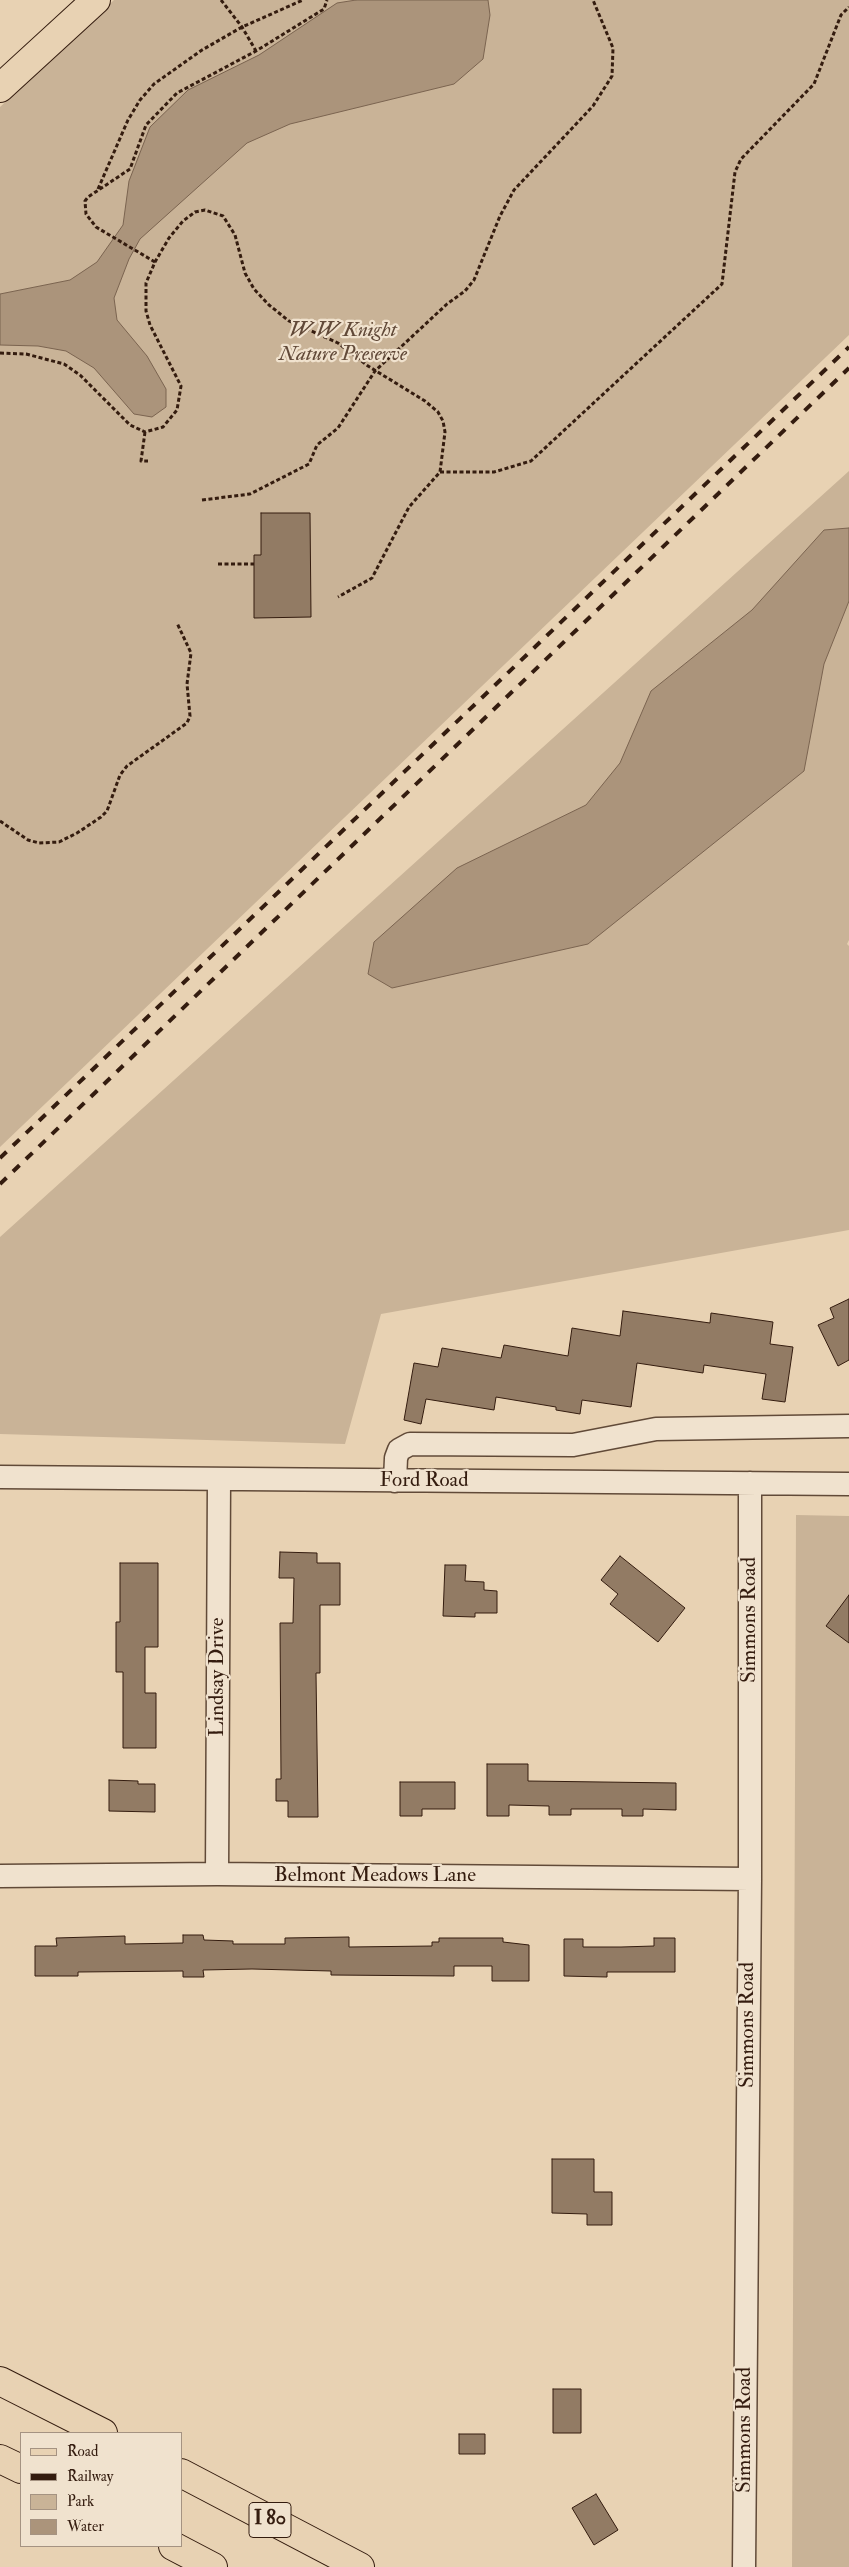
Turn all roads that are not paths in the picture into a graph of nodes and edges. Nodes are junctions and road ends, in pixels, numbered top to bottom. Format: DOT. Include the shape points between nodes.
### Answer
graph roads {
  1 [pos="96,0"];
  2 [pos="0,88"];
  3 [pos="849,1408"];
  4 [pos="814,1426"];
  5 [pos="849,1426"];
  6 [pos="0,1477"];
  7 [pos="219,1480"];
  8 [pos="396,1481"];
  9 [pos="750,1483"];
  10 [pos="849,1484"];
  11 [pos="217,1874"];
  12 [pos="0,1876"];
  13 [pos="750,1879"];
  14 [pos="0,2381"];
  15 [pos="101,2432"];
  16 [pos="0,2459"];
  17 [pos="20,2469"];
  18 [pos="182,2474"];
  19 [pos="175,2547"];
  20 [pos="213,2567"];
  21 [pos="360,2567"];
  22 [pos="744,2567"];
  1 -- 2 [label="main road"];
  3 -- 4 [label="street"];
  4 -- 5 [label="street"];
  4 -- 8 [label="street" via="656,1429 573,1445 410,1444 399,1450"];
  6 -- 7 [label="street, Ford Road"];
  7 -- 8 [label="street, Ford Road"];
  7 -- 11 [label="street, Lindsay Drive"];
  8 -- 9 [label="street, Ford Road"];
  9 -- 10 [label="street, Ford Road"];
  9 -- 13 [label="street, Simmons Road"];
  11 -- 12 [label="street, Belmont Meadows Lane"];
  11 -- 13 [label="street, Belmont Meadows Lane"];
  13 -- 22 [label="street, Simmons Road"];
  14 -- 15 [label="main road"];
  16 -- 17 [label="main road"];
  18 -- 21 [label="main road, I 80"];
  19 -- 20 [label="main road"];
}
